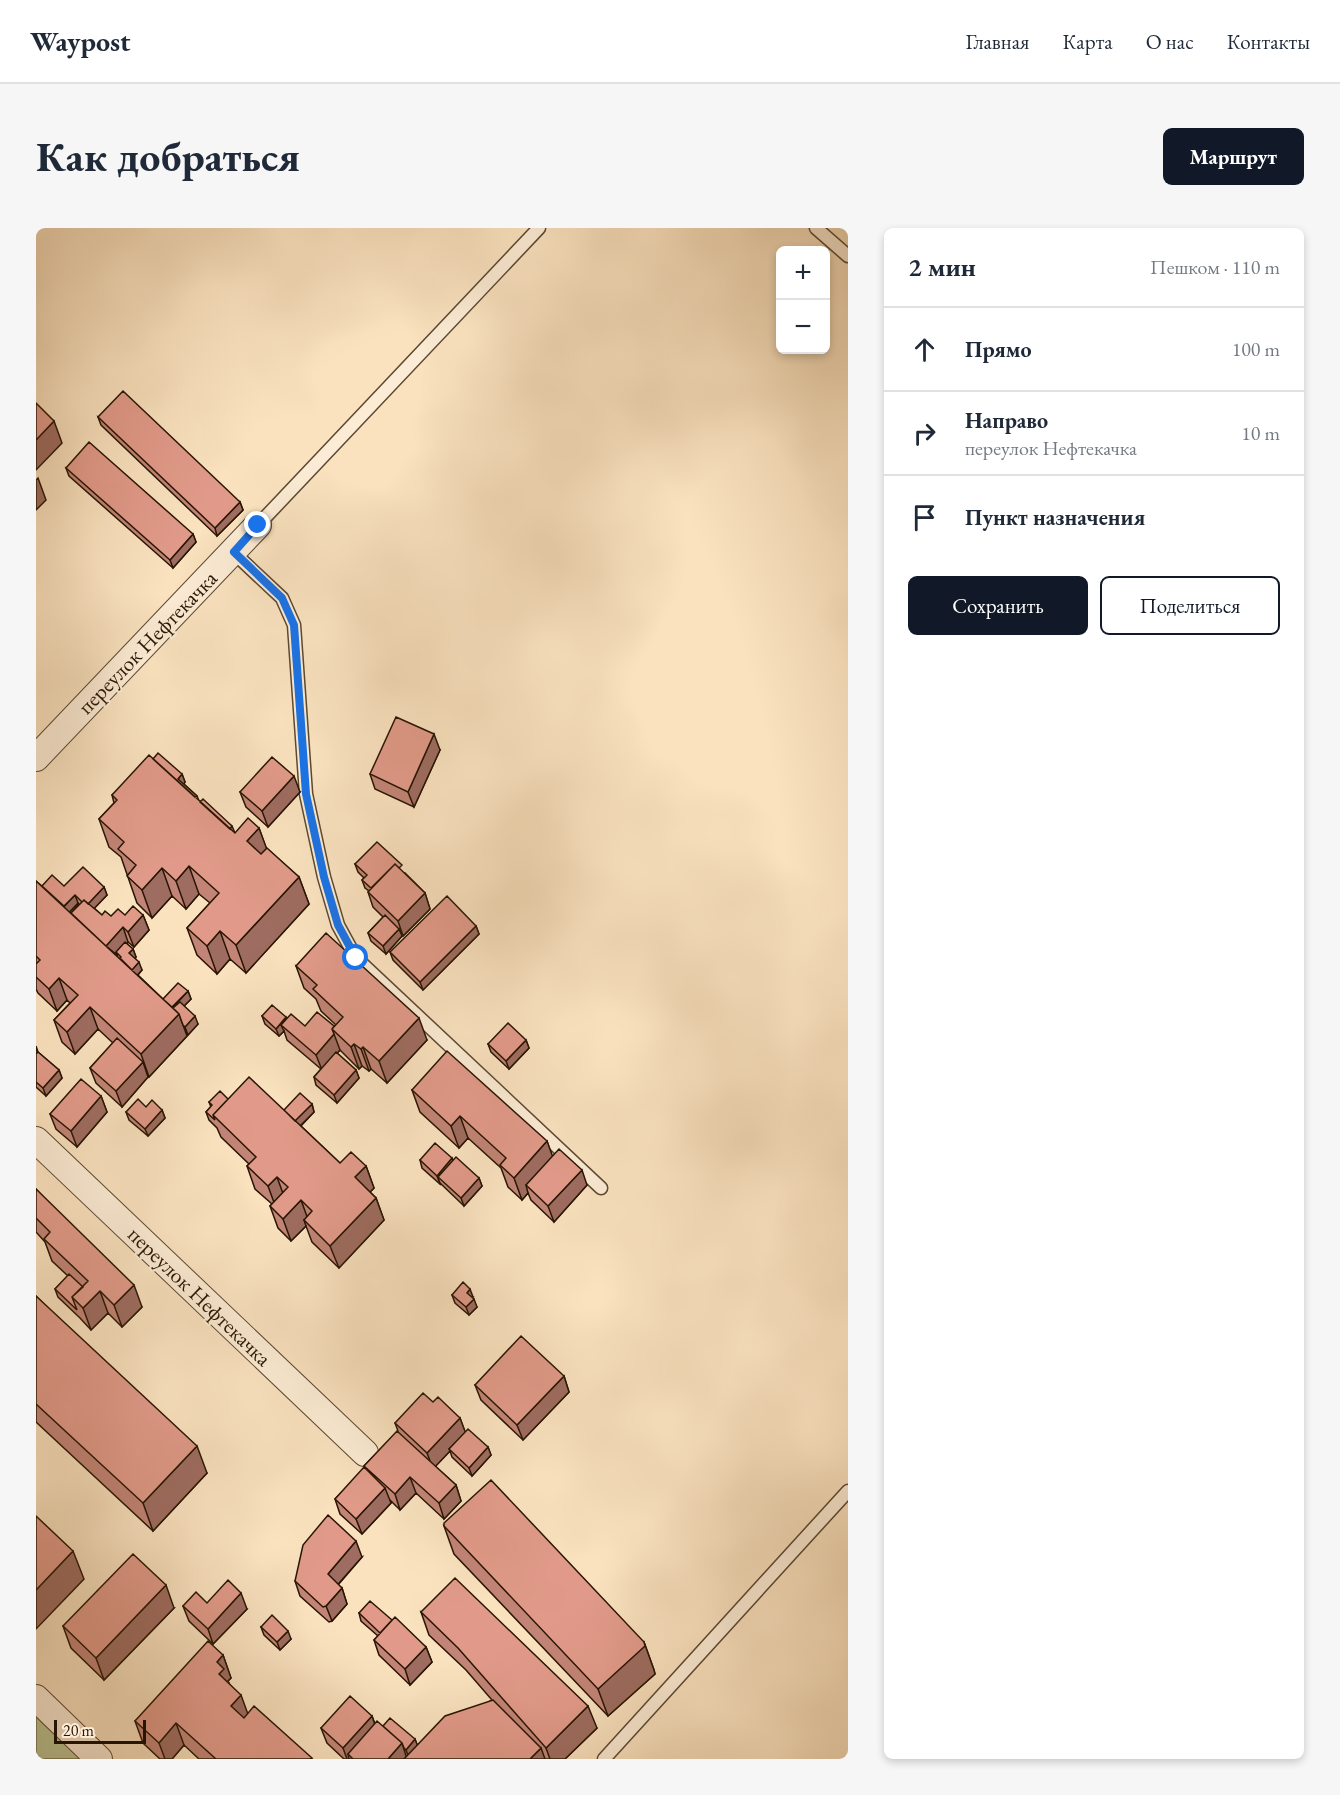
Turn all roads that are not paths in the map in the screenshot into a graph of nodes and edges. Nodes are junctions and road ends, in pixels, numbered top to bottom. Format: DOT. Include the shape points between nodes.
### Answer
graph roads {
  1 [pos="539,228"];
  2 [pos="816,228"];
  3 [pos="848,256"];
  4 [pos="258,525"];
  5 [pos="234,552"];
  6 [pos="36,758"];
  7 [pos="36,1140"];
  8 [pos="602,1188"];
  9 [pos="365,1453"];
  10 [pos="848,1491"];
  11 [pos="36,1698"];
  12 [pos="99,1759"];
  13 [pos="604,1759"];
  1 -- 4 [label="lane"];
  2 -- 3 [label="lane"];
  4 -- 5 [label="street, переулок Нефтекачка"];
  5 -- 6 [label="street, переулок Нефтекачка"];
  5 -- 8 [label="lane" via="282,598 294,625 306,794 338,925 356,958"];
  7 -- 9 [label="street, переулок Нефтекачка"];
  10 -- 13 [label="lane"];
  11 -- 12 [label="street"];
}
